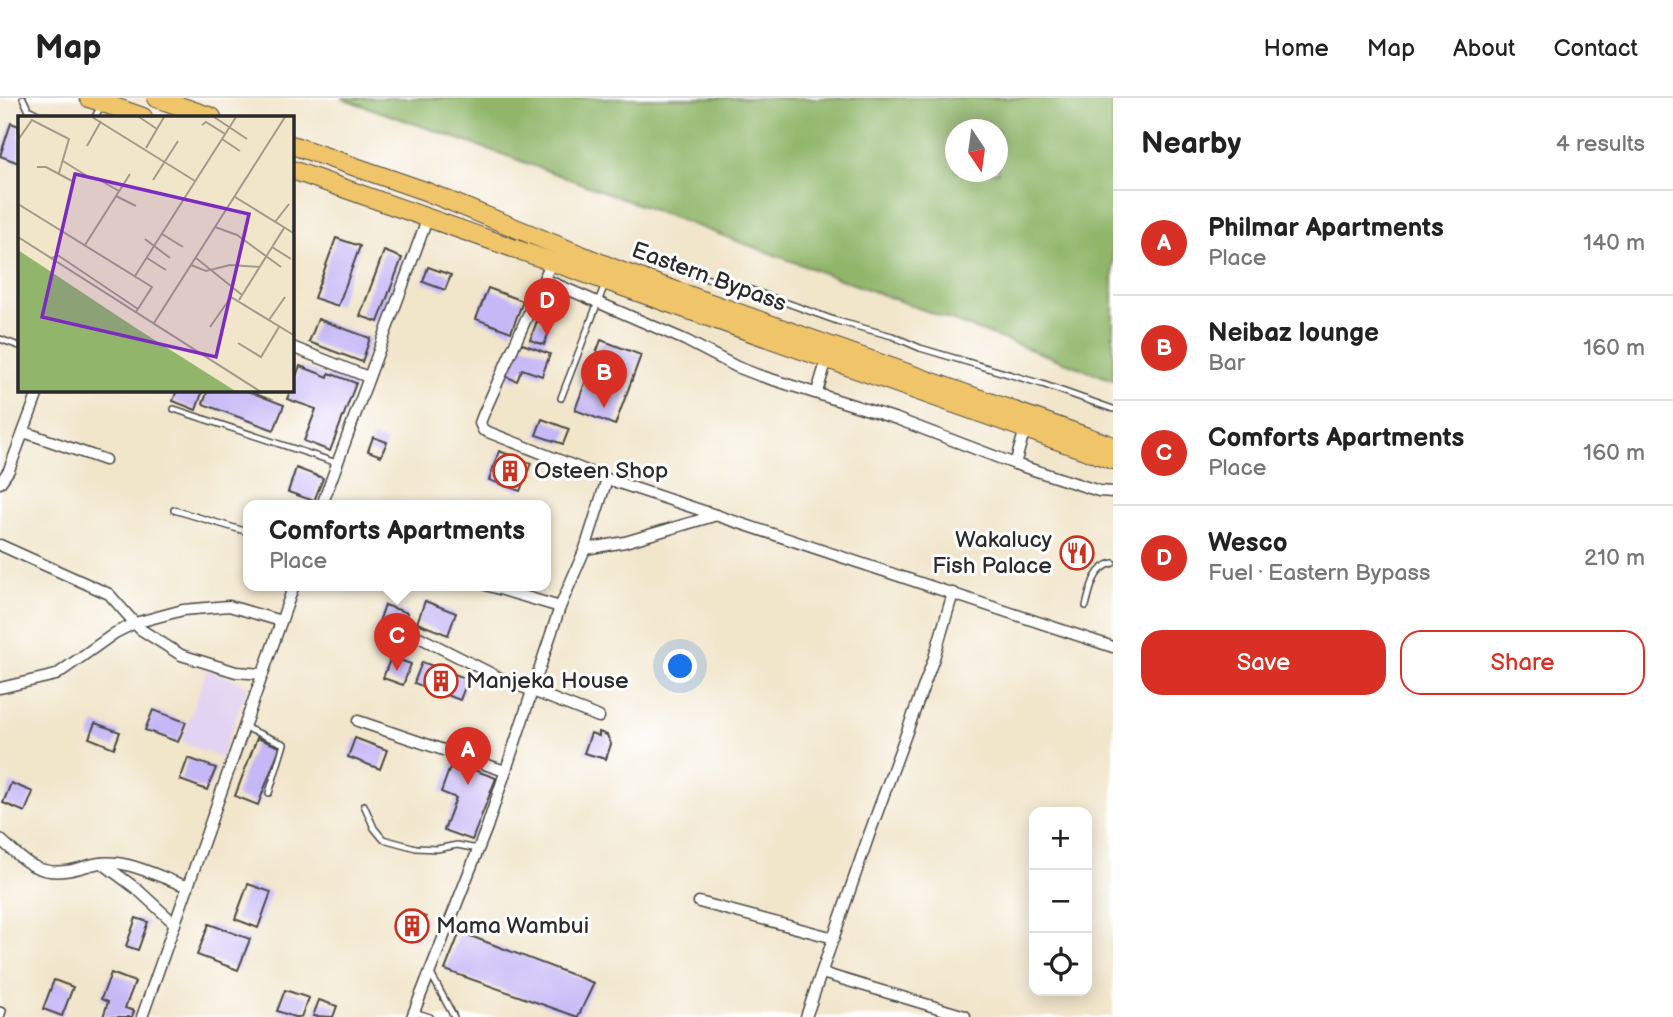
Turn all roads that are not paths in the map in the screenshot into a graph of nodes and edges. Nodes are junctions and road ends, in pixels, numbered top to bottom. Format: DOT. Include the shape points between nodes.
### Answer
graph roads {
  1 [pos="23,98"];
  2 [pos="156,98"];
  3 [pos="95,106"];
  4 [pos="42,116"];
  5 [pos="139,116"];
  6 [pos="209,116"];
  7 [pos="294,146"];
  8 [pos="294,171"];
  9 [pos="428,217"];
  10 [pos="552,261"];
  11 [pos="691,275"];
  12 [pos="544,279"];
  13 [pos="606,281"];
  14 [pos="598,302"];
  15 [pos="0,339"];
  16 [pos="18,346"];
  17 [pos="294,348"];
  18 [pos="827,359"];
  19 [pos="368,377"];
  20 [pos="38,392"];
  21 [pos="817,392"];
  22 [pos="561,398"];
  23 [pos="174,409"];
  24 [pos="1113,409"];
  25 [pos="1025,429"];
  26 [pos="24,432"];
  27 [pos="1069,438"];
  28 [pos="1113,446"];
  29 [pos="105,460"];
  30 [pos="1113,460"];
  31 [pos="337,463"];
  32 [pos="1015,464"];
  33 [pos="607,480"];
  34 [pos="0,483"];
  35 [pos="1113,492"];
  36 [pos="324,500"];
  37 [pos="174,510"];
  38 [pos="718,515"];
  39 [pos="243,531"];
  40 [pos="0,545"];
  41 [pos="585,549"];
  42 [pos="1113,563"];
  43 [pos="292,591"];
  44 [pos="506,591"];
  45 [pos="953,593"];
  46 [pos="1086,606"];
  47 [pos="560,607"];
  48 [pos="281,621"];
  49 [pos="135,623"];
  50 [pos="417,636"];
  51 [pos="1113,647"];
  52 [pos="262,674"];
  53 [pos="0,688"];
  54 [pos="534,691"];
  55 [pos="599,718"];
  56 [pos="358,721"];
  57 [pos="244,727"];
  58 [pos="505,771"];
  59 [pos="269,793"];
  60 [pos="364,805"];
  61 [pos="0,839"];
  62 [pos="478,849"];
  63 [pos="100,862"];
  64 [pos="188,887"];
  65 [pos="699,902"];
  66 [pos="175,924"];
  67 [pos="834,938"];
  68 [pos="430,971"];
  69 [pos="822,973"];
  70 [pos="0,1010"];
  71 [pos="413,1014"];
  72 [pos="965,1016"];
  73 [pos="2,1017"];
  74 [pos="142,1017"];
  75 [pos="430,1017"];
  76 [pos="454,1017"];
  77 [pos="806,1017"];
  1 -- 4 [label="lane" via="28,109"];
  2 -- 6 [label="main road"];
  3 -- 5 [label="main road"];
  7 -- 27 [label="main road, Eastern Bypass" via="425,191 623,272"];
  8 -- 9 [label="main road, Eastern Bypass"];
  9 -- 10 [label="main road, Eastern Bypass"];
  9 -- 19 [label="street"];
  10 -- 12 [label="street"];
  10 -- 13 [label="main road, Eastern Bypass"];
  11 -- 24 [label="lane" via="743,287"];
  12 -- 14 [label="street"];
  12 -- 33 [label="street" via="480,423 489,434"];
  13 -- 14 [label="lane"];
  13 -- 18 [label="main road, Eastern Bypass"];
  14 -- 21 [label="street" via="737,367"];
  14 -- 22 [label="lane"];
  15 -- 16 [label="lane"];
  17 -- 19 [label="street"];
  18 -- 21 [label="street"];
  18 -- 25 [label="main road, Eastern Bypass"];
  19 -- 31 [label="street"];
  20 -- 26 [label="street"];
  21 -- 32 [label="street"];
  23 -- 31 [label="lane"];
  25 -- 27 [label="main road, Eastern Bypass"];
  25 -- 32 [label="street"];
  26 -- 29 [label="street"];
  26 -- 34 [label="street"];
  27 -- 28 [label="main road, Eastern Bypass"];
  27 -- 30 [label="main road, Eastern Bypass"];
  31 -- 36 [label="street"];
  32 -- 35 [label="street"];
  33 -- 38 [label="street"];
  33 -- 41 [label="street"];
  37 -- 39 [label="lane"];
  38 -- 41 [label="street"];
  38 -- 45 [label="street"];
  40 -- 49 [label="street" via="109,594"];
  41 -- 47 [label="street"];
  42 -- 46 [label="lane" via="1096,573"];
  43 -- 48 [label="street"];
  44 -- 47 [label="street"];
  45 -- 51 [label="street"];
  45 -- 67 [label="street"];
  47 -- 54 [label="street"];
  48 -- 49 [label="street" via="240,608 215,606"];
  48 -- 52 [label="street"];
  49 -- 52 [label="street" via="181,655"];
  49 -- 53 [label="street" via="56,675"];
  50 -- 54 [label="street"];
  52 -- 57 [label="street"];
  54 -- 55 [label="street"];
  54 -- 58 [label="street"];
  56 -- 58 [label="street"];
  57 -- 59 [label="lane" via="284,744"];
  57 -- 64 [label="street"];
  58 -- 62 [label="street"];
  60 -- 62 [label="lane" via="383,839 415,848 457,845"];
  61 -- 63 [label="street" via="42,870 57,873"];
  62 -- 68 [label="street"];
  63 -- 64 [label="street" via="118,863"];
  63 -- 66 [label="street"];
  64 -- 66 [label="street"];
  65 -- 67 [label="street"];
  66 -- 74 [label="street"];
  67 -- 69 [label="street"];
  68 -- 71 [label="street"];
  68 -- 76 [label="lane"];
  69 -- 72 [label="street"];
  69 -- 77 [label="street"];
  70 -- 73 [label="lane"];
  71 -- 75 [label="lane"];
}
